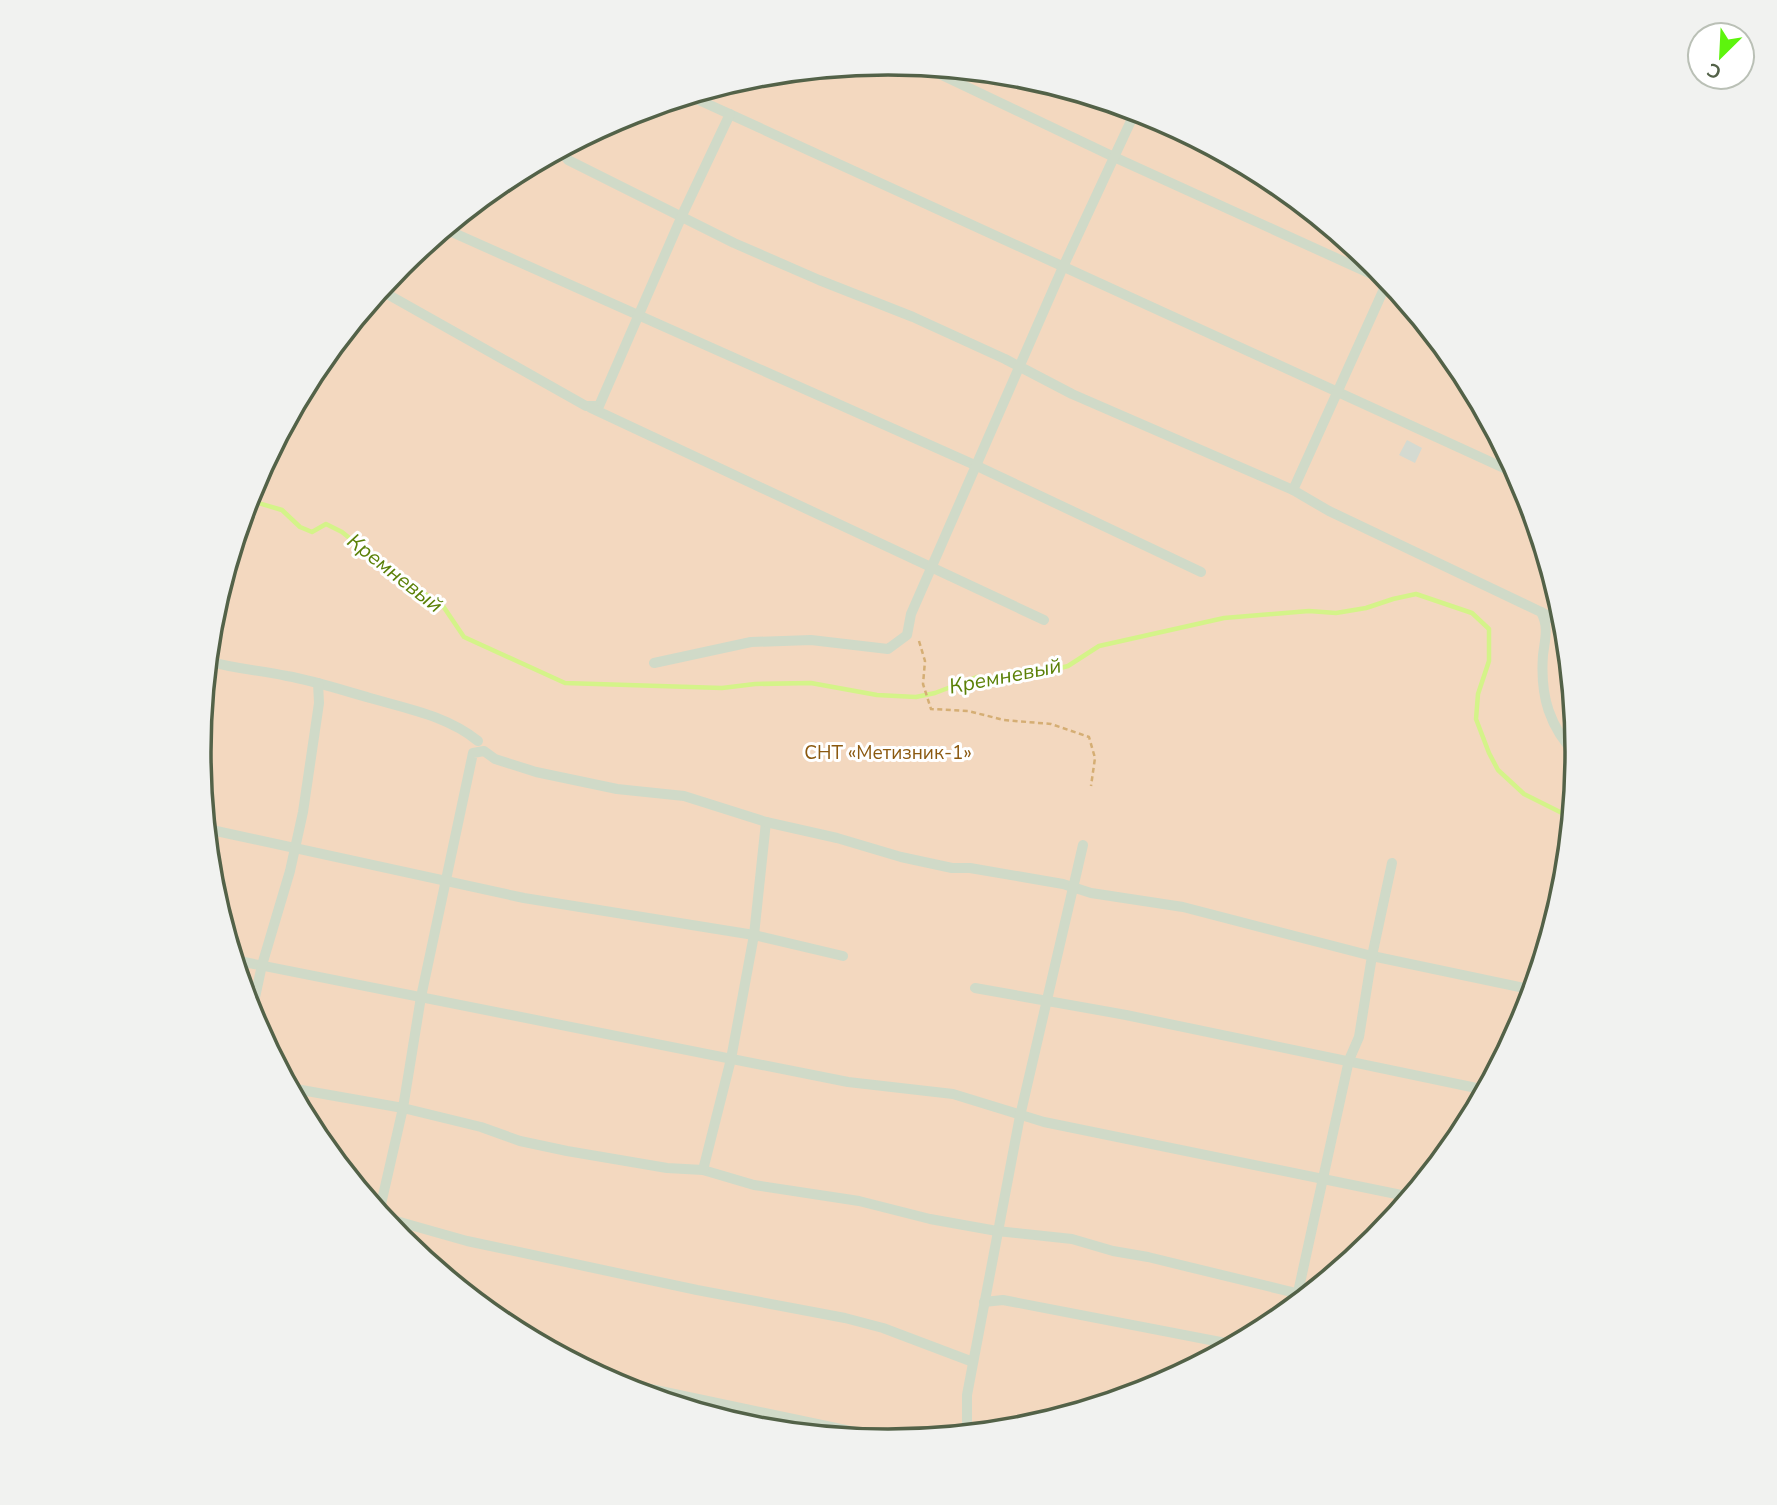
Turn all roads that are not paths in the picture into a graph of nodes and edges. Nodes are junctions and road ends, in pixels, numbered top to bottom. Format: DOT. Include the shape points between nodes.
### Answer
graph roads {
  1 [pos="949,78"];
  2 [pos="702,101"];
  3 [pos="730,114"];
  4 [pos="1131,121"];
  5 [pos="566,157"];
  6 [pos="1114,157"];
  7 [pos="682,216"];
  8 [pos="454,233"];
  9 [pos="1063,267"];
  10 [pos="1361,269"];
  11 [pos="1384,292"];
  12 [pos="389,295"];
  13 [pos="638,316"];
  14 [pos="1019,367"];
  15 [pos="1337,393"];
  16 [pos="586,405"];
  17 [pos="977,466"];
  18 [pos="1503,467"];
  19 [pos="1293,490"];
  20 [pos="933,569"];
  21 [pos="1201,572"];
  22 [pos="1541,612"];
  23 [pos="1552,617"];
  24 [pos="1044,620"];
  25 [pos="654,663"];
  26 [pos="217,664"];
  27 [pos="318,683"];
  28 [pos="478,741"];
  29 [pos="1566,743"];
  30 [pos="766,822"];
  31 [pos="216,831"];
  32 [pos="1083,845"];
  33 [pos="295,849"];
  34 [pos="1392,863"];
  35 [pos="446,881"];
  36 [pos="1072,887"];
  37 [pos="754,935"];
  38 [pos="843,956"];
  39 [pos="1372,956"];
  40 [pos="244,962"];
  41 [pos="262,965"];
  42 [pos="975,988"];
  43 [pos="1523,988"];
  44 [pos="256,993"];
  45 [pos="421,997"];
  46 [pos="1046,1001"];
  47 [pos="731,1059"];
  48 [pos="1349,1060"];
  49 [pos="1477,1088"];
  50 [pos="301,1090"];
  51 [pos="403,1108"];
  52 [pos="1020,1116"];
  53 [pos="703,1170"];
  54 [pos="1324,1179"];
  55 [pos="1401,1195"];
  56 [pos="382,1202"];
  57 [pos="402,1223"];
  58 [pos="997,1231"];
  59 [pos="1304,1287"];
  60 [pos="1296,1293"];
  61 [pos="984,1302"];
  62 [pos="1221,1342"];
  63 [pos="973,1362"];
  64 [pos="690,1400"];
  65 [pos="744,1409"];
  66 [pos="744,1414"];
  67 [pos="767,1414"];
  68 [pos="767,1419"];
  69 [pos="967,1425"];
  70 [pos="828,1427"];
  1 -- 6 [label="lane"];
  2 -- 3 [label="lane"];
  3 -- 7 [label="lane"];
  3 -- 9 [label="lane"];
  4 -- 6 [label="lane"];
  5 -- 7 [label="lane"];
  6 -- 9 [label="lane"];
  6 -- 10 [label="lane"];
  7 -- 13 [label="lane"];
  7 -- 14 [label="lane"];
  8 -- 13 [label="lane"];
  9 -- 14 [label="lane"];
  9 -- 15 [label="lane"];
  11 -- 15 [label="lane"];
  12 -- 16 [label="lane"];
  13 -- 16 [label="lane" via="599,406"];
  13 -- 17 [label="lane"];
  14 -- 17 [label="lane"];
  14 -- 19 [label="lane"];
  15 -- 18 [label="lane"];
  15 -- 19 [label="lane"];
  16 -- 20 [label="lane"];
  17 -- 20 [label="lane"];
  17 -- 21 [label="lane"];
  19 -- 22 [label="lane"];
  20 -- 24 [label="lane"];
  20 -- 25 [label="lane" via="911,614 907,635 888,649 811,640 751,642"];
  22 -- 23 [label="lane"];
  22 -- 29 [label="lane" via="1547,623 1543,688"];
  26 -- 27 [label="lane"];
  27 -- 28 [label="lane" via="459,726"];
  27 -- 33 [label="lane" via="319,704"];
  30 -- 35 [label="lane" via="684,796 617,789 504,762 484,751 473,753"];
  30 -- 36 [label="lane" via="952,868"];
  30 -- 37 [label="lane"];
  31 -- 33 [label="lane"];
  32 -- 36 [label="lane"];
  33 -- 35 [label="lane"];
  33 -- 41 [label="lane"];
  34 -- 39 [label="lane"];
  35 -- 37 [label="lane"];
  35 -- 45 [label="lane"];
  36 -- 39 [label="lane" via="1183,907"];
  36 -- 46 [label="lane"];
  37 -- 38 [label="lane"];
  37 -- 47 [label="lane"];
  39 -- 43 [label="lane"];
  39 -- 48 [label="lane" via="1359,1037"];
  40 -- 41 [label="lane"];
  41 -- 44 [label="lane"];
  41 -- 45 [label="lane"];
  42 -- 46 [label="lane"];
  45 -- 47 [label="lane"];
  45 -- 51 [label="lane"];
  46 -- 48 [label="lane"];
  46 -- 52 [label="lane"];
  47 -- 52 [label="lane" via="848,1082 953,1094"];
  47 -- 53 [label="lane"];
  48 -- 49 [label="lane"];
  48 -- 54 [label="lane"];
  50 -- 51 [label="lane"];
  51 -- 53 [label="lane" via="568,1151"];
  51 -- 56 [label="lane"];
  52 -- 54 [label="lane"];
  52 -- 58 [label="lane"];
  53 -- 58 [label="lane" via="754,1185 859,1200"];
  54 -- 55 [label="lane"];
  54 -- 59 [label="lane"];
  57 -- 63 [label="lane" via="467,1241 845,1318"];
  58 -- 60 [label="lane" via="1072,1239"];
  58 -- 61 [label="lane"];
  61 -- 62 [label="lane" via="1003,1300"];
  61 -- 63 [label="lane"];
  63 -- 69 [label="lane"];
  64 -- 65 [label="lane"];
  65 -- 66 [label="lane"];
  65 -- 67 [label="lane"];
  67 -- 68 [label="lane"];
  67 -- 70 [label="lane"];
}
